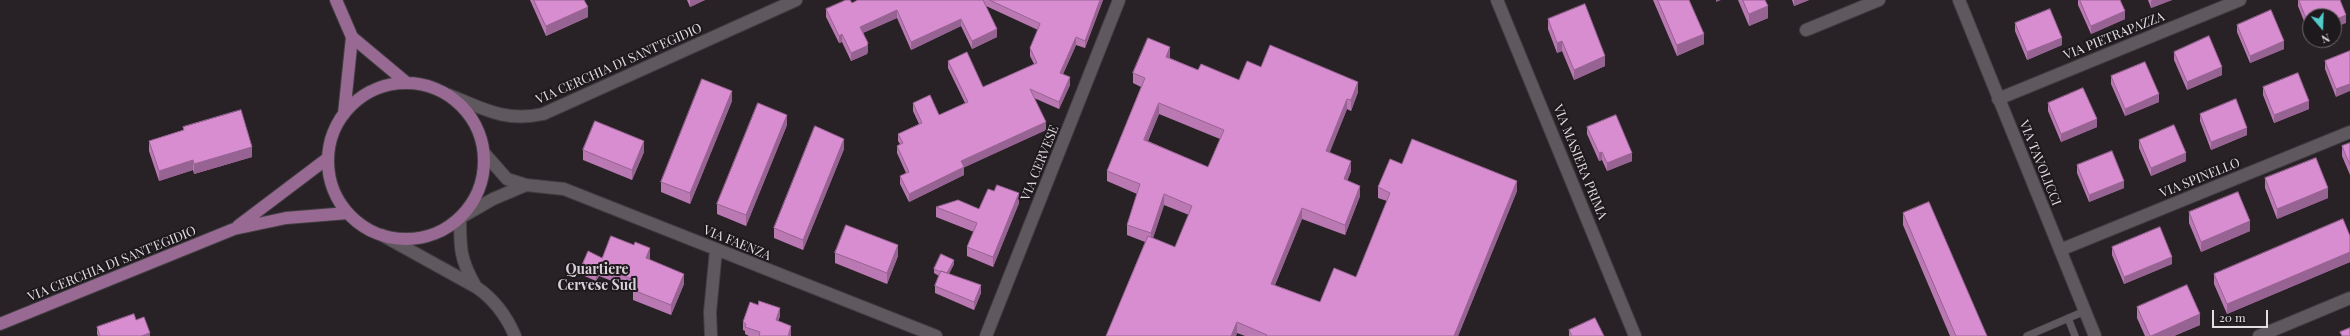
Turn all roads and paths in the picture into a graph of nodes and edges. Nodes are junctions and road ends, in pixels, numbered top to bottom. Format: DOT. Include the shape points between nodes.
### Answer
graph roads {
  1 [pos="336,0"];
  2 [pos="796,0"];
  3 [pos="1119,0"];
  4 [pos="1498,0"];
  5 [pos="1879,0"];
  6 [pos="1959,0"];
  7 [pos="2240,0"];
  8 [pos="1806,30"];
  9 [pos="352,37"];
  10 [pos="407,83"];
  11 [pos="449,95"];
  12 [pos="1998,99"];
  13 [pos="344,114"];
  14 [pos="2350,132"];
  15 [pos="484,154"];
  16 [pos="328,158"];
  17 [pos="526,185"];
  18 [pos="348,213"];
  19 [pos="460,218"];
  20 [pos="234,229"];
  21 [pos="382,235"];
  22 [pos="716,250"];
  23 [pos="2060,250"];
  24 [pos="476,286"];
  25 [pos="2350,298"];
  26 [pos="2085,310"];
  27 [pos="2068,318"];
  28 [pos="0,324"];
  29 [pos="514,336"];
  30 [pos="711,336"];
  31 [pos="936,336"];
  32 [pos="986,336"];
  33 [pos="1635,336"];
  34 [pos="2027,336"];
  35 [pos="2076,336"];
  36 [pos="2096,336"];
  37 [pos="2258,336"];
  1 -- 9 [label="main road"];
  2 -- 11 [label="street, VIA CERCHIA DI SANT'EGIDIO" via="543,114 523,118 501,116"];
  3 -- 32 [label="street, VIA CERVESE"];
  4 -- 33 [label="street, VIA MASIERA PRIMA"];
  5 -- 8 [label="street"];
  6 -- 12 [label="street, VIA TAVOLICCI"];
  7 -- 12 [label="street, VIA PIETRAPAZZA"];
  9 -- 10 [label="main road"];
  9 -- 13 [label="main road"];
  10 -- 11 [label="main road" via="436,88"];
  10 -- 13 [label="main road" via="389,85 372,91 356,101"];
  11 -- 15 [label="main road" via="470,115 478,128"];
  12 -- 23 [label="street, VIA TAVOLICCI"];
  13 -- 16 [label="main road" via="332,135"];
  14 -- 23 [label="street, VIA SPINELLO"];
  15 -- 17 [label="street, VIA FAENZA" via="507,179"];
  15 -- 19 [label="main road" via="482,182 469,208"];
  16 -- 18 [label="main road" via="332,187"];
  16 -- 20 [label="main road"];
  17 -- 19 [label="street" via="493,199"];
  17 -- 22 [label="street, VIA FAENZA" via="564,189"];
  18 -- 20 [label="main road" via="286,218"];
  18 -- 21 [label="main road" via="363,226"];
  19 -- 21 [label="main road" via="436,233 423,237 395,238"];
  19 -- 24 [label="street" via="460,253"];
  20 -- 28 [label="main road, VIA CERCHIA DI SANT'EGIDIO"];
  21 -- 24 [label="street"];
  22 -- 30 [label="street" via="710,312"];
  22 -- 31 [label="street, VIA FAENZA"];
  23 -- 26 [label="street, VIA TAVOLICCI"];
  24 -- 29 [label="street" via="490,296"];
  25 -- 37 [label="street"];
  26 -- 27 [label="lane"];
  26 -- 36 [label="street, VIA TAVOLICCI"];
  27 -- 34 [label="lane"];
  27 -- 35 [label="lane"];
}
